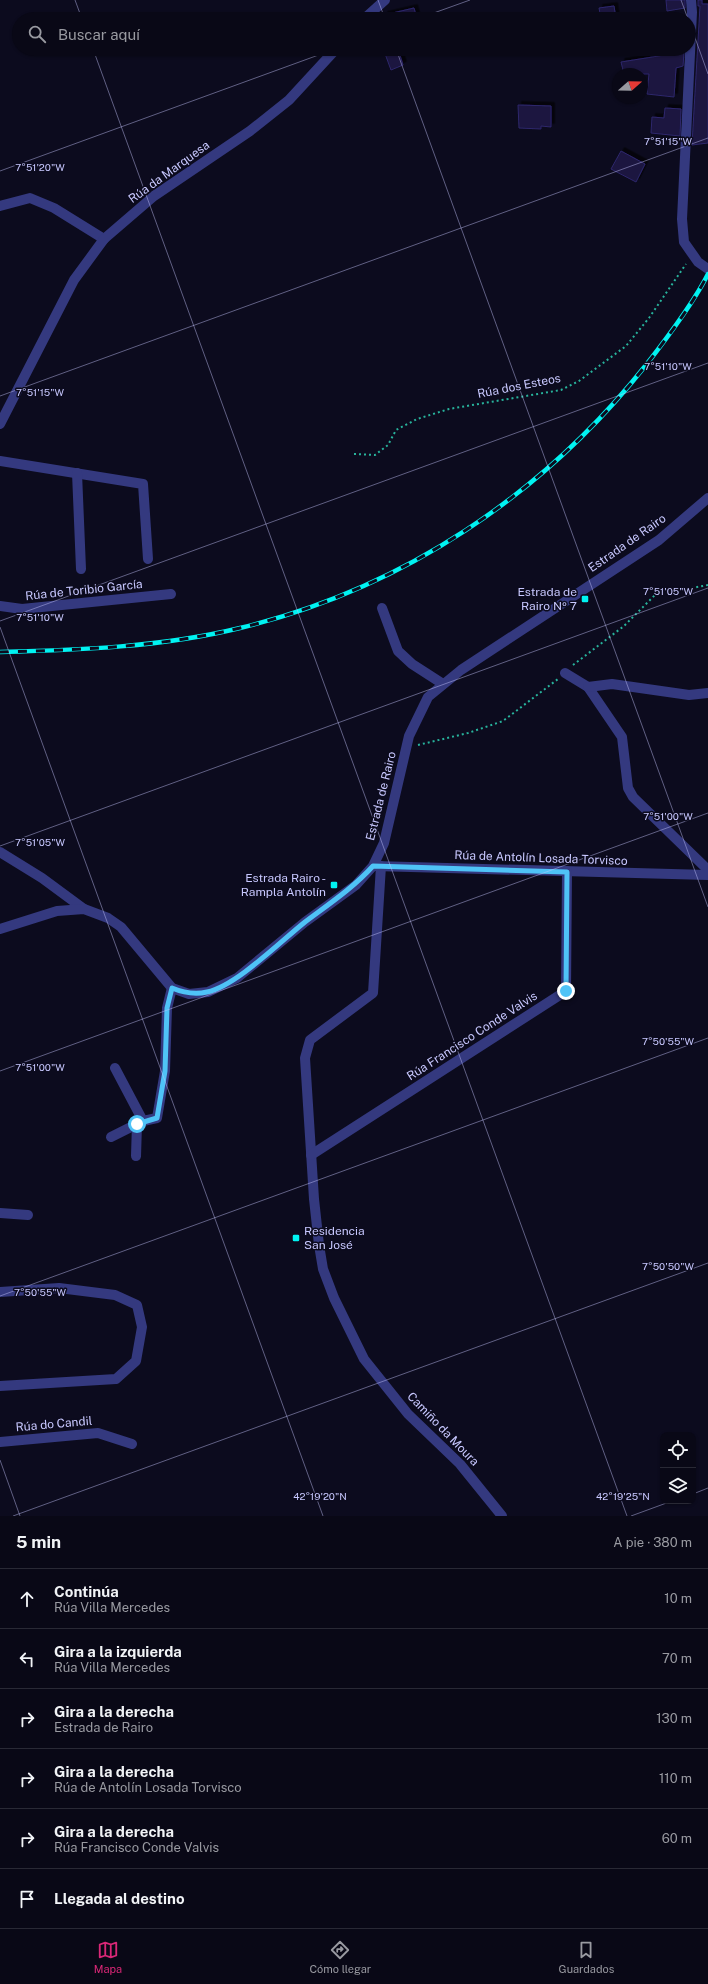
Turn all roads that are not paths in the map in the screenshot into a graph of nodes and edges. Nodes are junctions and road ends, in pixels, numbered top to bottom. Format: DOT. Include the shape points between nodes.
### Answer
graph roads {
  1 [pos="385,0"];
  2 [pos="691,0"];
  3 [pos="372,12"];
  4 [pos="692,12"];
  5 [pos="330,56"];
  6 [pos="690,56"];
  7 [pos="0,206"];
  8 [pos="104,240"];
  9 [pos="708,269"];
  10 [pos="0,424"];
  11 [pos="0,461"];
  12 [pos="77,473"];
  13 [pos="708,498"];
  14 [pos="148,559"];
  15 [pos="81,569"];
  16 [pos="171,594"];
  17 [pos="0,606"];
  18 [pos="382,608"];
  19 [pos="564,673"];
  20 [pos="443,684"];
  21 [pos="588,687"];
  22 [pos="708,693"];
  23 [pos="0,852"];
  24 [pos="377,866"];
  25 [pos="708,870"];
  26 [pos="567,872"];
  27 [pos="708,876"];
  28 [pos="84,909"];
  29 [pos="0,929"];
  30 [pos="172,988"];
  31 [pos="115,1068"];
  32 [pos="140,1123"];
  33 [pos="111,1137"];
  34 [pos="311,1155"];
  35 [pos="136,1156"];
  36 [pos="0,1213"];
  37 [pos="28,1215"];
  38 [pos="0,1292"];
  39 [pos="0,1386"];
  40 [pos="0,1442"];
  41 [pos="132,1444"];
  42 [pos="502,1516"];
  1 -- 3 [label="street"];
  2 -- 4 [label="street"];
  5 -- 8 [label="street, Rúa da Marquesa" via="289,100 250,131 154,196"];
  6 -- 9 [label="street" via="682,219 684,242 698,262"];
  7 -- 8 [label="street" via="30,198 54,208"];
  8 -- 10 [label="street, Rúa da Marquesa" via="74,280"];
  11 -- 12 [label="street"];
  12 -- 14 [label="street" via="143,484"];
  12 -- 15 [label="street, Rúa de Toribio García"];
  13 -- 20 [label="street, Estrada de Rairo" via="658,540"];
  16 -- 17 [label="street, Rúa de Toribio García" via="22,609"];
  18 -- 20 [label="street" via="398,652"];
  19 -- 21 [label="street"];
  20 -- 24 [label="street, Estrada de Rairo" via="428,697 409,736"];
  21 -- 22 [label="street" via="612,684 689,695"];
  21 -- 25 [label="street" via="622,737 628,788 633,797"];
  23 -- 28 [label="street" via="42,878"];
  24 -- 26 [label="street, Rúa de Antolín Losada Torvisco"];
  24 -- 30 [label="street, Estrada de Rairo" via="237,978 208,992 189,994"];
  24 -- 34 [label="street, Camiño da Moura" via="373,993 310,1040 306,1058"];
  26 -- 27 [label="street, Rúa de Antolín Losada Torvisco"];
  26 -- 34 [label="street, Rúa Francisco Conde Valvis" via="566,991"];
  28 -- 29 [label="street" via="57,911"];
  28 -- 30 [label="street" via="108,918 121,927"];
  30 -- 32 [label="street" via="167,1008 165,1071 157,1118"];
  31 -- 32 [label="street"];
  32 -- 33 [label="street"];
  32 -- 35 [label="street"];
  34 -- 42 [label="street, Camiño da Moura" via="323,1269 334,1298 364,1359 408,1414 460,1464"];
  36 -- 37 [label="street"];
  38 -- 39 [label="street" via="59,1288 115,1295 137,1305 142,1328 136,1361 116,1379"];
  40 -- 41 [label="street, Rúa do Candil" via="98,1433"];
}
